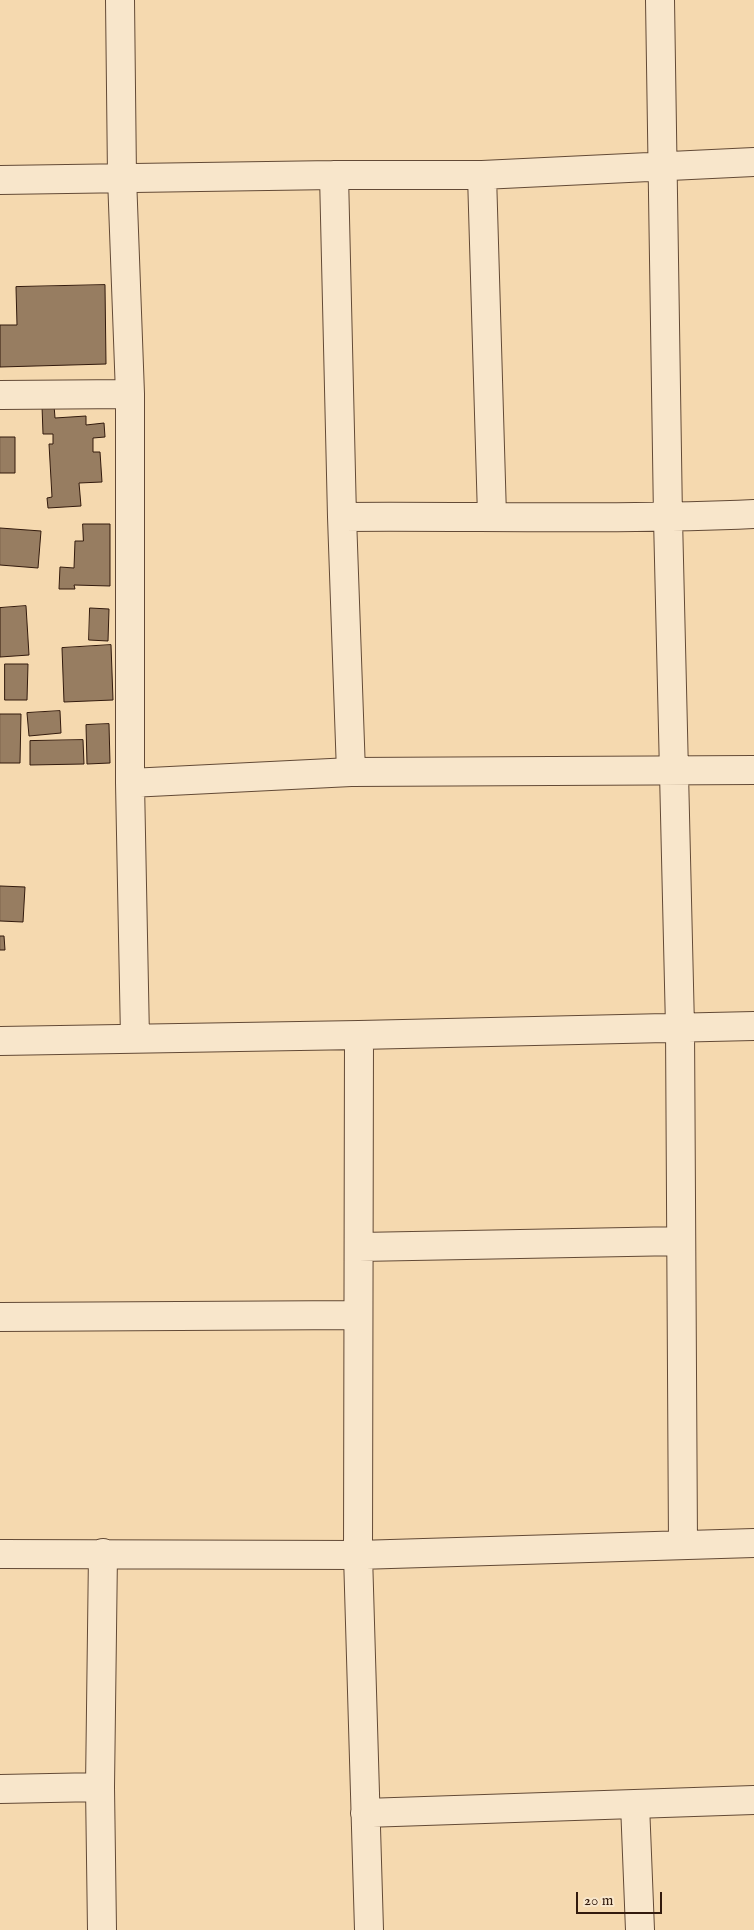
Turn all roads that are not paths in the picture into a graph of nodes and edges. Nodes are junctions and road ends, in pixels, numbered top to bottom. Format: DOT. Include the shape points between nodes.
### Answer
graph roads {
  1 [pos="120,0"];
  2 [pos="660,0"];
  3 [pos="754,162"];
  4 [pos="664,167"];
  5 [pos="334,174"];
  6 [pos="482,175"];
  7 [pos="122,177"];
  8 [pos="0,180"];
  9 [pos="130,394"];
  10 [pos="0,395"];
  11 [pos="754,514"];
  12 [pos="492,516"];
  13 [pos="342,517"];
  14 [pos="668,518"];
  15 [pos="754,770"];
  16 [pos="351,772"];
  17 [pos="673,772"];
  18 [pos="130,783"];
  19 [pos="754,1026"];
  20 [pos="680,1027"];
  21 [pos="359,1035"];
  22 [pos="135,1038"];
  23 [pos="0,1041"];
  24 [pos="681,1241"];
  25 [pos="359,1247"];
  26 [pos="358,1315"];
  27 [pos="0,1317"];
  28 [pos="754,1543"];
  29 [pos="683,1544"];
  30 [pos="103,1553"];
  31 [pos="0,1554"];
  32 [pos="358,1555"];
  33 [pos="100,1787"];
  34 [pos="0,1789"];
  35 [pos="754,1800"];
  36 [pos="634,1804"];
  37 [pos="365,1813"];
  38 [pos="102,1930"];
  39 [pos="369,1930"];
  40 [pos="640,1930"];
  1 -- 7 [label="street"];
  2 -- 4 [label="street"];
  3 -- 4 [label="street"];
  4 -- 6 [label="street"];
  4 -- 14 [label="street"];
  5 -- 6 [label="street"];
  5 -- 7 [label="street"];
  5 -- 13 [label="street"];
  6 -- 12 [label="street"];
  7 -- 8 [label="street"];
  7 -- 9 [label="street"];
  9 -- 10 [label="street"];
  9 -- 18 [label="street"];
  11 -- 14 [label="street"];
  12 -- 13 [label="street"];
  12 -- 14 [label="street"];
  13 -- 16 [label="street"];
  14 -- 17 [label="street"];
  15 -- 17 [label="street"];
  16 -- 17 [label="street"];
  16 -- 18 [label="street"];
  17 -- 20 [label="street"];
  18 -- 22 [label="street"];
  19 -- 20 [label="street"];
  20 -- 21 [label="street"];
  20 -- 24 [label="street"];
  21 -- 22 [label="street"];
  21 -- 25 [label="street"];
  22 -- 23 [label="street"];
  24 -- 25 [label="street"];
  24 -- 29 [label="street"];
  25 -- 26 [label="street"];
  26 -- 27 [label="street"];
  26 -- 32 [label="street"];
  28 -- 29 [label="street"];
  29 -- 32 [label="street"];
  30 -- 31 [label="street"];
  30 -- 32 [label="street"];
  30 -- 33 [label="street"];
  32 -- 37 [label="street"];
  33 -- 34 [label="street"];
  33 -- 38 [label="street"];
  35 -- 36 [label="street"];
  36 -- 37 [label="street"];
  36 -- 40 [label="street"];
  37 -- 39 [label="street"];
}
